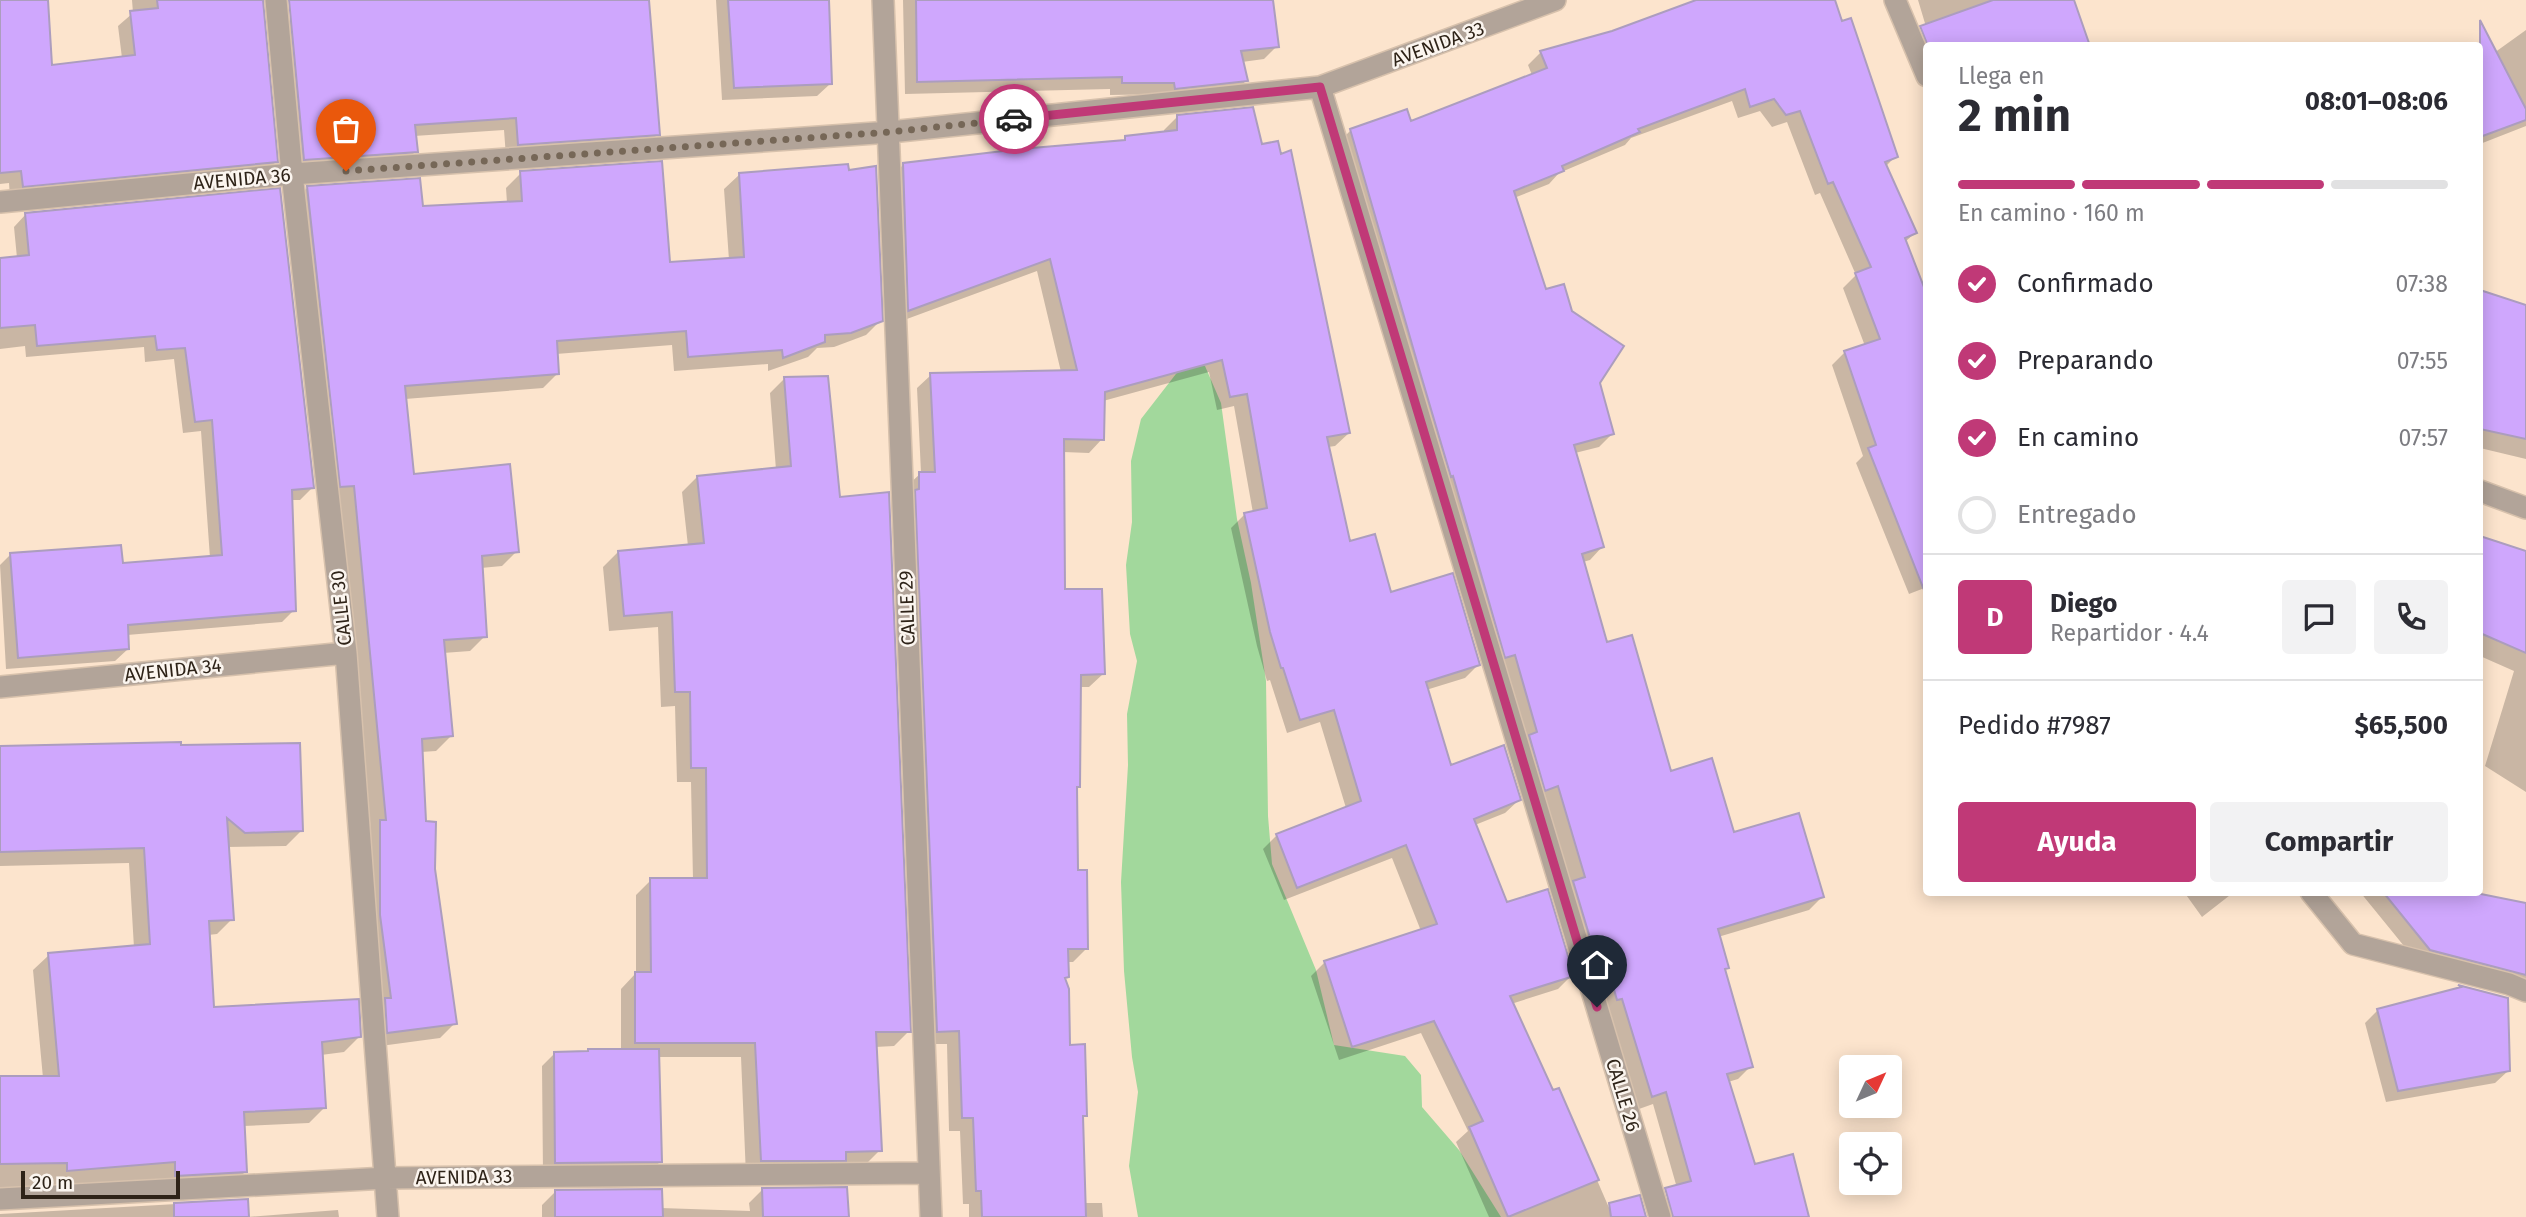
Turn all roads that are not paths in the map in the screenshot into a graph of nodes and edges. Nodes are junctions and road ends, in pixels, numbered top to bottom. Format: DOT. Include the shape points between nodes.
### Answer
graph roads {
  1 [pos="276,0"];
  2 [pos="884,0"];
  3 [pos="1555,0"];
  4 [pos="1895,0"];
  5 [pos="1923,66"];
  6 [pos="1320,87"];
  7 [pos="890,132"];
  8 [pos="292,174"];
  9 [pos="0,202"];
  10 [pos="2483,492"];
  11 [pos="2526,508"];
  12 [pos="346,653"];
  13 [pos="0,687"];
  14 [pos="2314,896"];
  15 [pos="2526,991"];
  16 [pos="928,1173"];
  17 [pos="386,1178"];
  18 [pos="0,1199"];
  19 [pos="388,1217"];
  20 [pos="931,1217"];
  21 [pos="1660,1217"];
  1 -- 8 [label="street, CALLE 30"];
  2 -- 7 [label="street, CALLE 29"];
  3 -- 6 [label="street, AVENIDA 33"];
  4 -- 5 [label="street"];
  6 -- 7 [label="street, AVENIDA 36"];
  6 -- 21 [label="street, CALLE 26"];
  7 -- 8 [label="street, AVENIDA 36"];
  7 -- 16 [label="street, CALLE 29"];
  8 -- 9 [label="street, AVENIDA 36"];
  8 -- 12 [label="street, CALLE 30"];
  10 -- 11 [label="street"];
  12 -- 13 [label="street, AVENIDA 34"];
  12 -- 17 [label="street, CALLE 30"];
  14 -- 15 [label="street" via="2353,944"];
  16 -- 17 [label="street, AVENIDA 33"];
  16 -- 20 [label="street, CALLE 29"];
  17 -- 18 [label="street, AVENIDA 33"];
  17 -- 19 [label="street, CALLE 30"];
}
